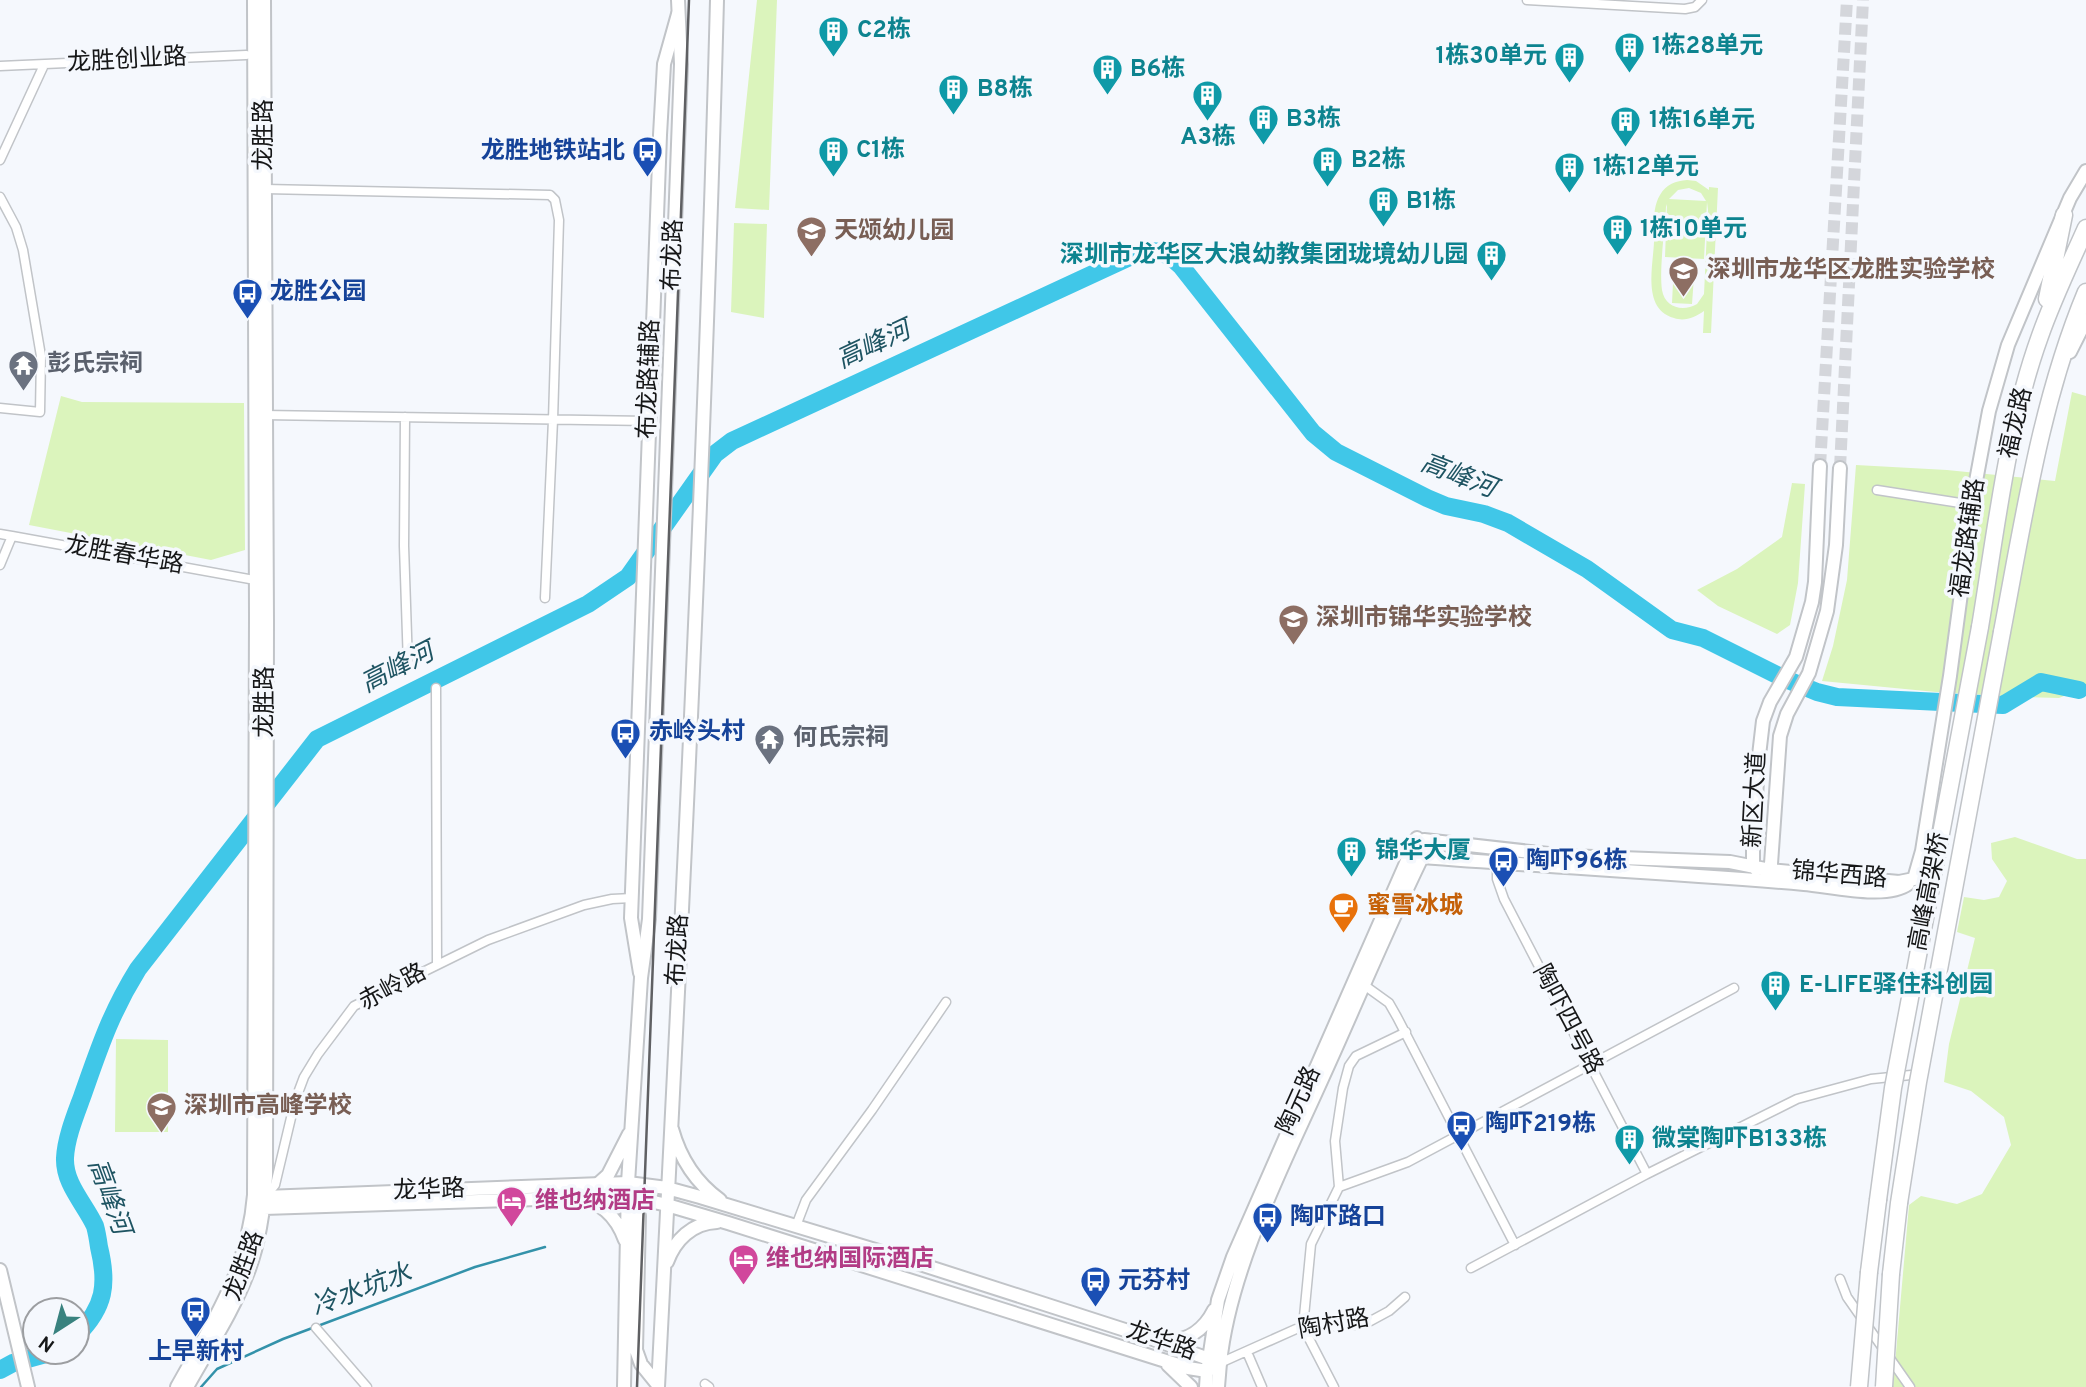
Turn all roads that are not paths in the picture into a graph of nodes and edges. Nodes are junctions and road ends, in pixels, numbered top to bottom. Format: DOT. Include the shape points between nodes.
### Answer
graph roads {
  1 [pos="254,0"];
  2 [pos="264,0"];
  3 [pos="717,0"];
  4 [pos="1527,0"];
  5 [pos="1702,0"];
  6 [pos="678,7"];
  7 [pos="250,55"];
  8 [pos="44,65"];
  9 [pos="0,66"];
  10 [pos="0,160"];
  11 [pos="2086,171"];
  12 [pos="265,189"];
  13 [pos="0,197"];
  14 [pos="2064,215"];
  15 [pos="0,218"];
  16 [pos="12,219"];
  17 [pos="2086,228"];
  18 [pos="2086,292"];
  19 [pos="2086,320"];
  20 [pos="2040,336"];
  21 [pos="2053,387"];
  22 [pos="0,408"];
  23 [pos="261,415"];
  24 [pos="405,417"];
  25 [pos="553,420"];
  26 [pos="648,421"];
  27 [pos="1820,466"];
  28 [pos="1840,468"];
  29 [pos="1877,490"];
  30 [pos="1973,505"];
  31 [pos="0,534"];
  32 [pos="12,536"];
  33 [pos="0,565"];
  34 [pos="261,581"];
  35 [pos="545,598"];
  36 [pos="1980,627"];
  37 [pos="2002,632"];
  38 [pos="408,665"];
  39 [pos="436,688"];
  40 [pos="1755,811"];
  41 [pos="1773,813"];
  42 [pos="1424,840"];
  43 [pos="1422,858"];
  44 [pos="1497,863"];
  45 [pos="1753,866"];
  46 [pos="1770,876"];
  47 [pos="1914,879"];
  48 [pos="632,898"];
  49 [pos="437,964"];
  50 [pos="641,978"];
  51 [pos="1364,985"];
  52 [pos="1734,988"];
  53 [pos="946,1002"];
  54 [pos="1406,1032"];
  55 [pos="1590,1064"];
  56 [pos="1927,1073"];
  57 [pos="670,1121"];
  58 [pos="632,1127"];
  59 [pos="1459,1135"];
  60 [pos="1647,1174"];
  61 [pos="598,1184"];
  62 [pos="1339,1187"];
  63 [pos="667,1188"];
  64 [pos="629,1192"];
  65 [pos="574,1197"];
  66 [pos="261,1203"];
  67 [pos="667,1205"];
  68 [pos="732,1207"];
  69 [pos="724,1222"];
  70 [pos="796,1226"];
  71 [pos="1515,1245"];
  72 [pos="627,1247"];
  73 [pos="1471,1268"];
  74 [pos="665,1269"];
  75 [pos="0,1270"];
  76 [pos="1840,1279"];
  77 [pos="1405,1297"];
  78 [pos="1219,1300"];
  79 [pos="1303,1327"];
  80 [pos="316,1328"];
  81 [pos="1153,1339"];
  82 [pos="1247,1352"];
  83 [pos="1158,1359"];
  84 [pos="641,1364"];
  85 [pos="1212,1364"];
  86 [pos="624,1384"];
  87 [pos="658,1386"];
  88 [pos="28,1387"];
  89 [pos="177,1387"];
  90 [pos="187,1387"];
  91 [pos="367,1387"];
  92 [pos="1191,1387"];
  93 [pos="1206,1387"];
  94 [pos="1218,1387"];
  95 [pos="1262,1387"];
  96 [pos="1334,1387"];
  97 [pos="1859,1387"];
  98 [pos="1884,1387"];
  99 [pos="1910,1387"];
  1 -- 7 [label="main road, 龙胜路"];
  2 -- 12 [label="main road, 龙胜路"];
  3 -- 57 [label="main road, 布龙路" via="712,214"];
  4 -- 5 [label="street" via="1685,9"];
  6 -- 26 [label="main road, 布龙路辅路" via="664,64"];
  6 -- 50 [label="main road, 布龙路" via="681,64 649,919"];
  7 -- 8 [label="street, 龙胜创业路"];
  7 -- 23 [label="main road, 龙胜路"];
  8 -- 9 [label="street, 龙胜创业路"];
  8 -- 10 [label="street"];
  11 -- 14 [label="main road, 福龙路辅路"];
  12 -- 23 [label="main road, 龙胜路"];
  12 -- 25 [label="street" via="550,195 559,219"];
  13 -- 16 [label="street"];
  14 -- 20 [label="highway"];
  14 -- 30 [label="main road, 福龙路辅路" via="2008,345 1987,422"];
  15 -- 16 [label="street"];
  16 -- 22 [label="street" via="21,241 38,334 40,412"];
  17 -- 20 [label="highway, 福龙路"];
  18 -- 21 [label="highway, 福龙路"];
  19 -- 21 [label="main road"];
  20 -- 36 [label="highway, 福龙路" via="2001,497"];
  21 -- 37 [label="highway, 福龙路"];
  23 -- 24 [label="street"];
  23 -- 34 [label="main road, 龙胜路"];
  24 -- 25 [label="street"];
  24 -- 38 [label="street"];
  25 -- 26 [label="street"];
  25 -- 35 [label="street"];
  26 -- 48 [label="main road, 布龙路辅路"];
  27 -- 40 [label="main road, 新区大道" via="1815,582 1805,631 1760,734"];
  28 -- 41 [label="main road, 新区大道" via="1832,587 1810,673 1780,736"];
  29 -- 30 [label="street"];
  30 -- 47 [label="main road, 福龙路辅路" via="1950,676"];
  31 -- 32 [label="street, 龙胜春华路"];
  32 -- 33 [label="street"];
  32 -- 34 [label="street, 龙胜春华路"];
  34 -- 66 [label="main road, 龙胜路" via="266,790"];
  34 -- 66 [label="main road, 龙胜路" via="254,832"];
  36 -- 97 [label="highway, 高峰高架桥, bridge" via="1893,1088"];
  37 -- 98 [label="highway, 高峰高架桥, bridge" via="1899,1203"];
  39 -- 49 [label="street"];
  40 -- 41 [label="main road"];
  40 -- 45 [label="main road, 新区大道"];
  41 -- 46 [label="main road, 新区大道"];
  42 -- 43 [label="main road"];
  42 -- 45 [label="main road" via="1567,856"];
  42 -- 78 [label="main road, 陶元路" via="1281,1143"];
  43 -- 44 [label="main road, 锦华西路"];
  43 -- 51 [label="main road, 陶元路"];
  44 -- 46 [label="main road, 锦华西路"];
  44 -- 55 [label="street, 陶吓四号路" via="1500,889"];
  45 -- 46 [label="main road, 新区大道"];
  46 -- 47 [label="main road, 锦华西路" via="1885,892 1903,888"];
  48 -- 49 [label="street, 赤岭路" via="584,905"];
  48 -- 50 [label="main road"];
  49 -- 66 [label="street, 赤岭路" via="354,1006 336,1029 304,1077 275,1185"];
  50 -- 58 [label="main road, 布龙路"];
  51 -- 54 [label="street" via="1389,1003"];
  51 -- 85 [label="main road, 陶元路" via="1247,1254"];
  52 -- 55 [label="street"];
  53 -- 70 [label="street" via="806,1200"];
  54 -- 59 [label="street"];
  54 -- 62 [label="street" via="1356,1056 1349,1066 1335,1141"];
  55 -- 59 [label="street"];
  55 -- 60 [label="street, 陶吓四号路"];
  56 -- 60 [label="street" via="1871,1079 1797,1099"];
  57 -- 63 [label="main road, 布龙路"];
  57 -- 68 [label="main road" via="694,1176"];
  58 -- 61 [label="main road" via="608,1175"];
  58 -- 64 [label="main road, 布龙路"];
  59 -- 62 [label="street" via="1408,1162"];
  59 -- 71 [label="street"];
  60 -- 71 [label="street"];
  61 -- 64 [label="main road, 龙华路"];
  61 -- 66 [label="main road, 龙华路"];
  62 -- 79 [label="street" via="1311,1244"];
  63 -- 64 [label="main road, 龙华路"];
  63 -- 67 [label="main road, 布龙路"];
  63 -- 68 [label="main road, 龙华路"];
  64 -- 65 [label="main road, 龙华路"];
  64 -- 67 [label="main road, 龙华路"];
  64 -- 72 [label="main road, 布龙路"];
  64 -- 84 [label="main road" via="639,1216 636,1350"];
  65 -- 66 [label="main road, 龙华路"];
  65 -- 72 [label="main road" via="608,1212"];
  66 -- 89 [label="main road, 龙胜路" via="237,1274"];
  66 -- 90 [label="main road, 龙胜路" via="257,1243 243,1285"];
  67 -- 69 [label="main road, 龙华路"];
  67 -- 74 [label="main road, 布龙路"];
  68 -- 70 [label="main road, 龙华路"];
  69 -- 74 [label="main road" via="691,1229 673,1250"];
  69 -- 83 [label="main road, 龙华路"];
  70 -- 81 [label="main road, 龙华路"];
  71 -- 73 [label="street"];
  72 -- 86 [label="main road, 布龙路"];
  74 -- 87 [label="main road, 布龙路"];
  75 -- 88 [label="main road"];
  76 -- 99 [label="street" via="1847,1297"];
  77 -- 79 [label="street, 陶村路" via="1365,1324"];
  78 -- 81 [label="main road" via="1194,1334 1175,1341"];
  78 -- 85 [label="main road, 陶元路"];
  79 -- 82 [label="street, 陶村路"];
  79 -- 96 [label="street"];
  80 -- 91 [label="street"];
  81 -- 85 [label="main road, 龙华路"];
  82 -- 85 [label="street, 陶村路"];
  82 -- 95 [label="street"];
  83 -- 85 [label="main road, 龙华路"];
  83 -- 92 [label="main road"];
  84 -- 86 [label="main road"];
  84 -- 87 [label="main road"];
  85 -- 93 [label="main road"];
  85 -- 94 [label="main road"];
}
